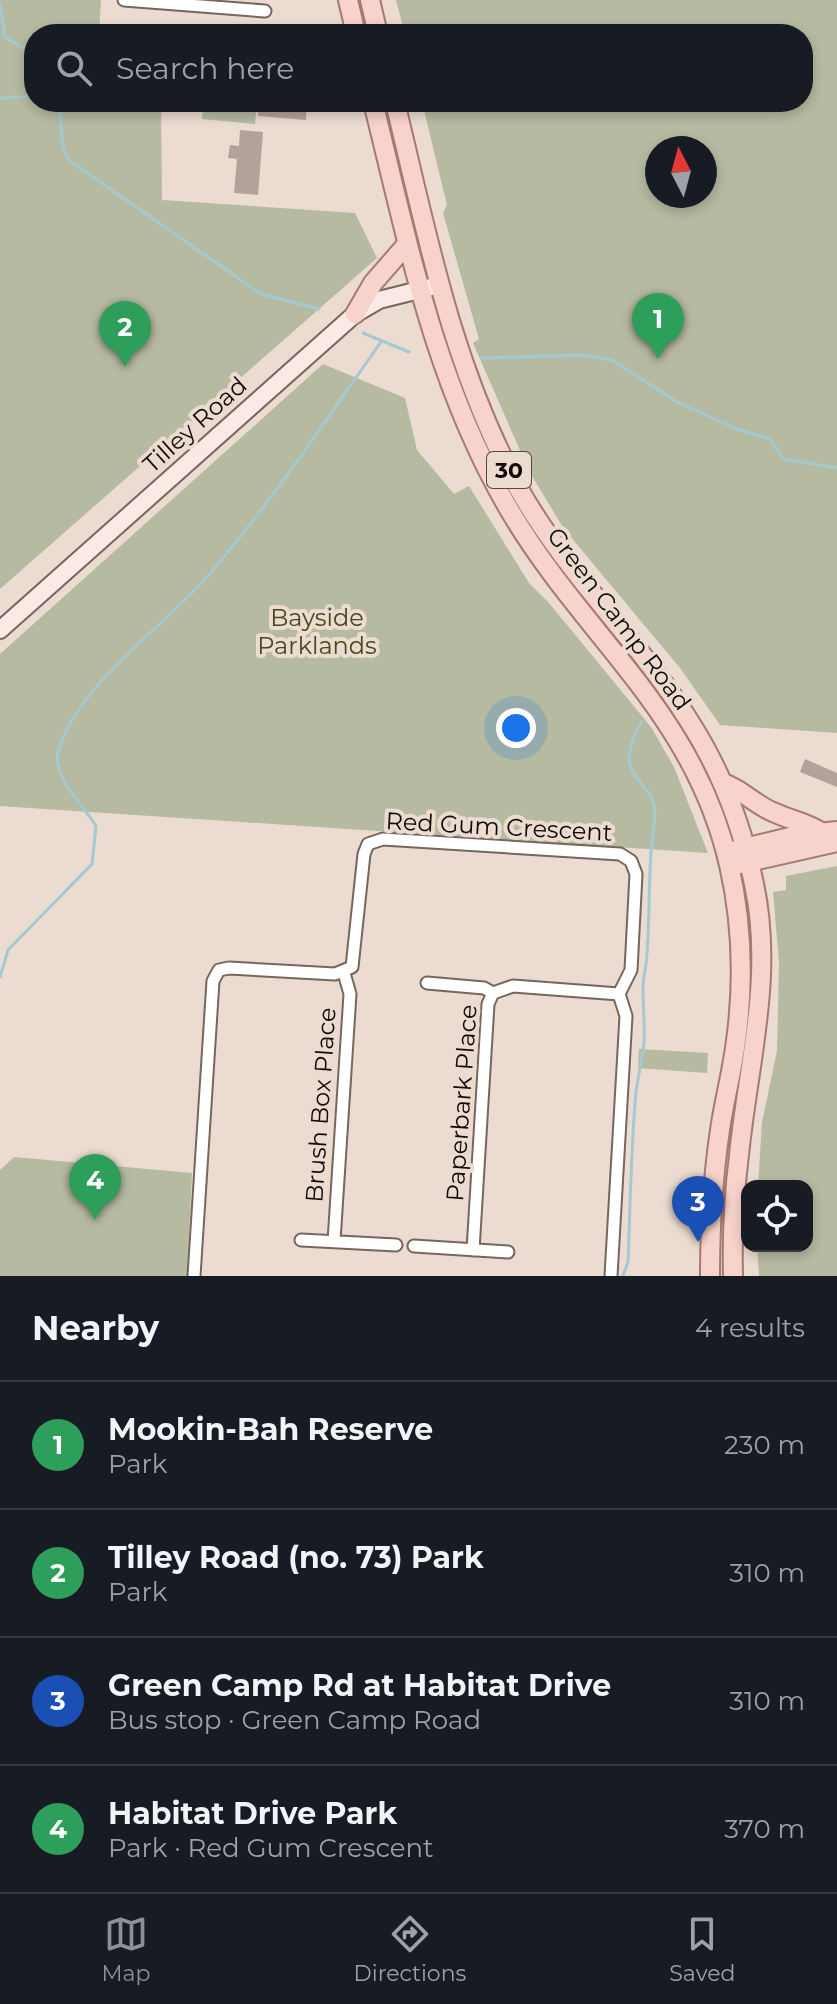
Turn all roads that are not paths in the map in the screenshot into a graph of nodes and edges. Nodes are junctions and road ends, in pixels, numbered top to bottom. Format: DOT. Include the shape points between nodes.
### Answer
graph roads {
  1 [pos="124,0"];
  2 [pos="348,0"];
  3 [pos="370,0"];
  4 [pos="265,11"];
  5 [pos="354,24"];
  6 [pos="376,24"];
  7 [pos="375,112"];
  8 [pos="397,112"];
  9 [pos="407,244"];
  10 [pos="439,285"];
  11 [pos="418,290"];
  12 [pos="355,314"];
  13 [pos="0,630"];
  14 [pos="723,783"];
  15 [pos="832,835"];
  16 [pos="747,855"];
  17 [pos="728,860"];
  18 [pos="344,973"];
  19 [pos="427,983"];
  20 [pos="493,993"];
  21 [pos="619,994"];
  22 [pos="301,1240"];
  23 [pos="334,1241"];
  24 [pos="396,1245"];
  25 [pos="414,1246"];
  26 [pos="473,1250"];
  27 [pos="508,1252"];
  28 [pos="194,1276"];
  29 [pos="611,1276"];
  30 [pos="710,1276"];
  31 [pos="733,1276"];
  1 -- 4 [label="street"];
  2 -- 5 [label="main road"];
  3 -- 6 [label="main road"];
  7 -- 9 [label="main road, Green Camp Road / 30"];
  8 -- 10 [label="main road, Green Camp Road / 30"];
  9 -- 11 [label="main road, Green Camp Road / 30"];
  9 -- 12 [label="main road" via="373,283"];
  10 -- 11 [label="main road, Tilley Road"];
  10 -- 14 [label="main road, Green Camp Road / 30" via="474,394 519,489 571,570 688,718"];
  11 -- 12 [label="main road, Tilley Road" via="379,300"];
  11 -- 17 [label="main road, Green Camp Road / 30" via="462,418 510,510 562,588 671,726 706,796"];
  12 -- 13 [label="main road, Tilley Road"];
  14 -- 15 [label="main road" via="744,791 771,812"];
  14 -- 16 [label="main road, Green Camp Road / 30"];
  15 -- 16 [label="main road"];
  16 -- 17 [label="main road"];
  16 -- 31 [label="main road, Green Camp Road / 30" via="762,973 739,1155"];
  17 -- 30 [label="main road, Green Camp Road / 30" via="741,983 720,1132"];
  18 -- 21 [label="street, Red Gum Crescent" via="356,960 364,854 376,839 620,854 631,861 636,874 631,970"];
  18 -- 23 [label="street, Brush Box Place" via="350,994"];
  18 -- 28 [label="street" via="229,968 219,970 213,981"];
  19 -- 20 [label="street"];
  20 -- 21 [label="street, Paperbark Place" via="513,986"];
  20 -- 26 [label="street, Paperbark Place" via="488,1004"];
  21 -- 29 [label="street, Red Gum Crescent" via="626,1016"];
  22 -- 23 [label="street"];
  23 -- 24 [label="street"];
  25 -- 26 [label="street"];
  26 -- 27 [label="street"];
}
